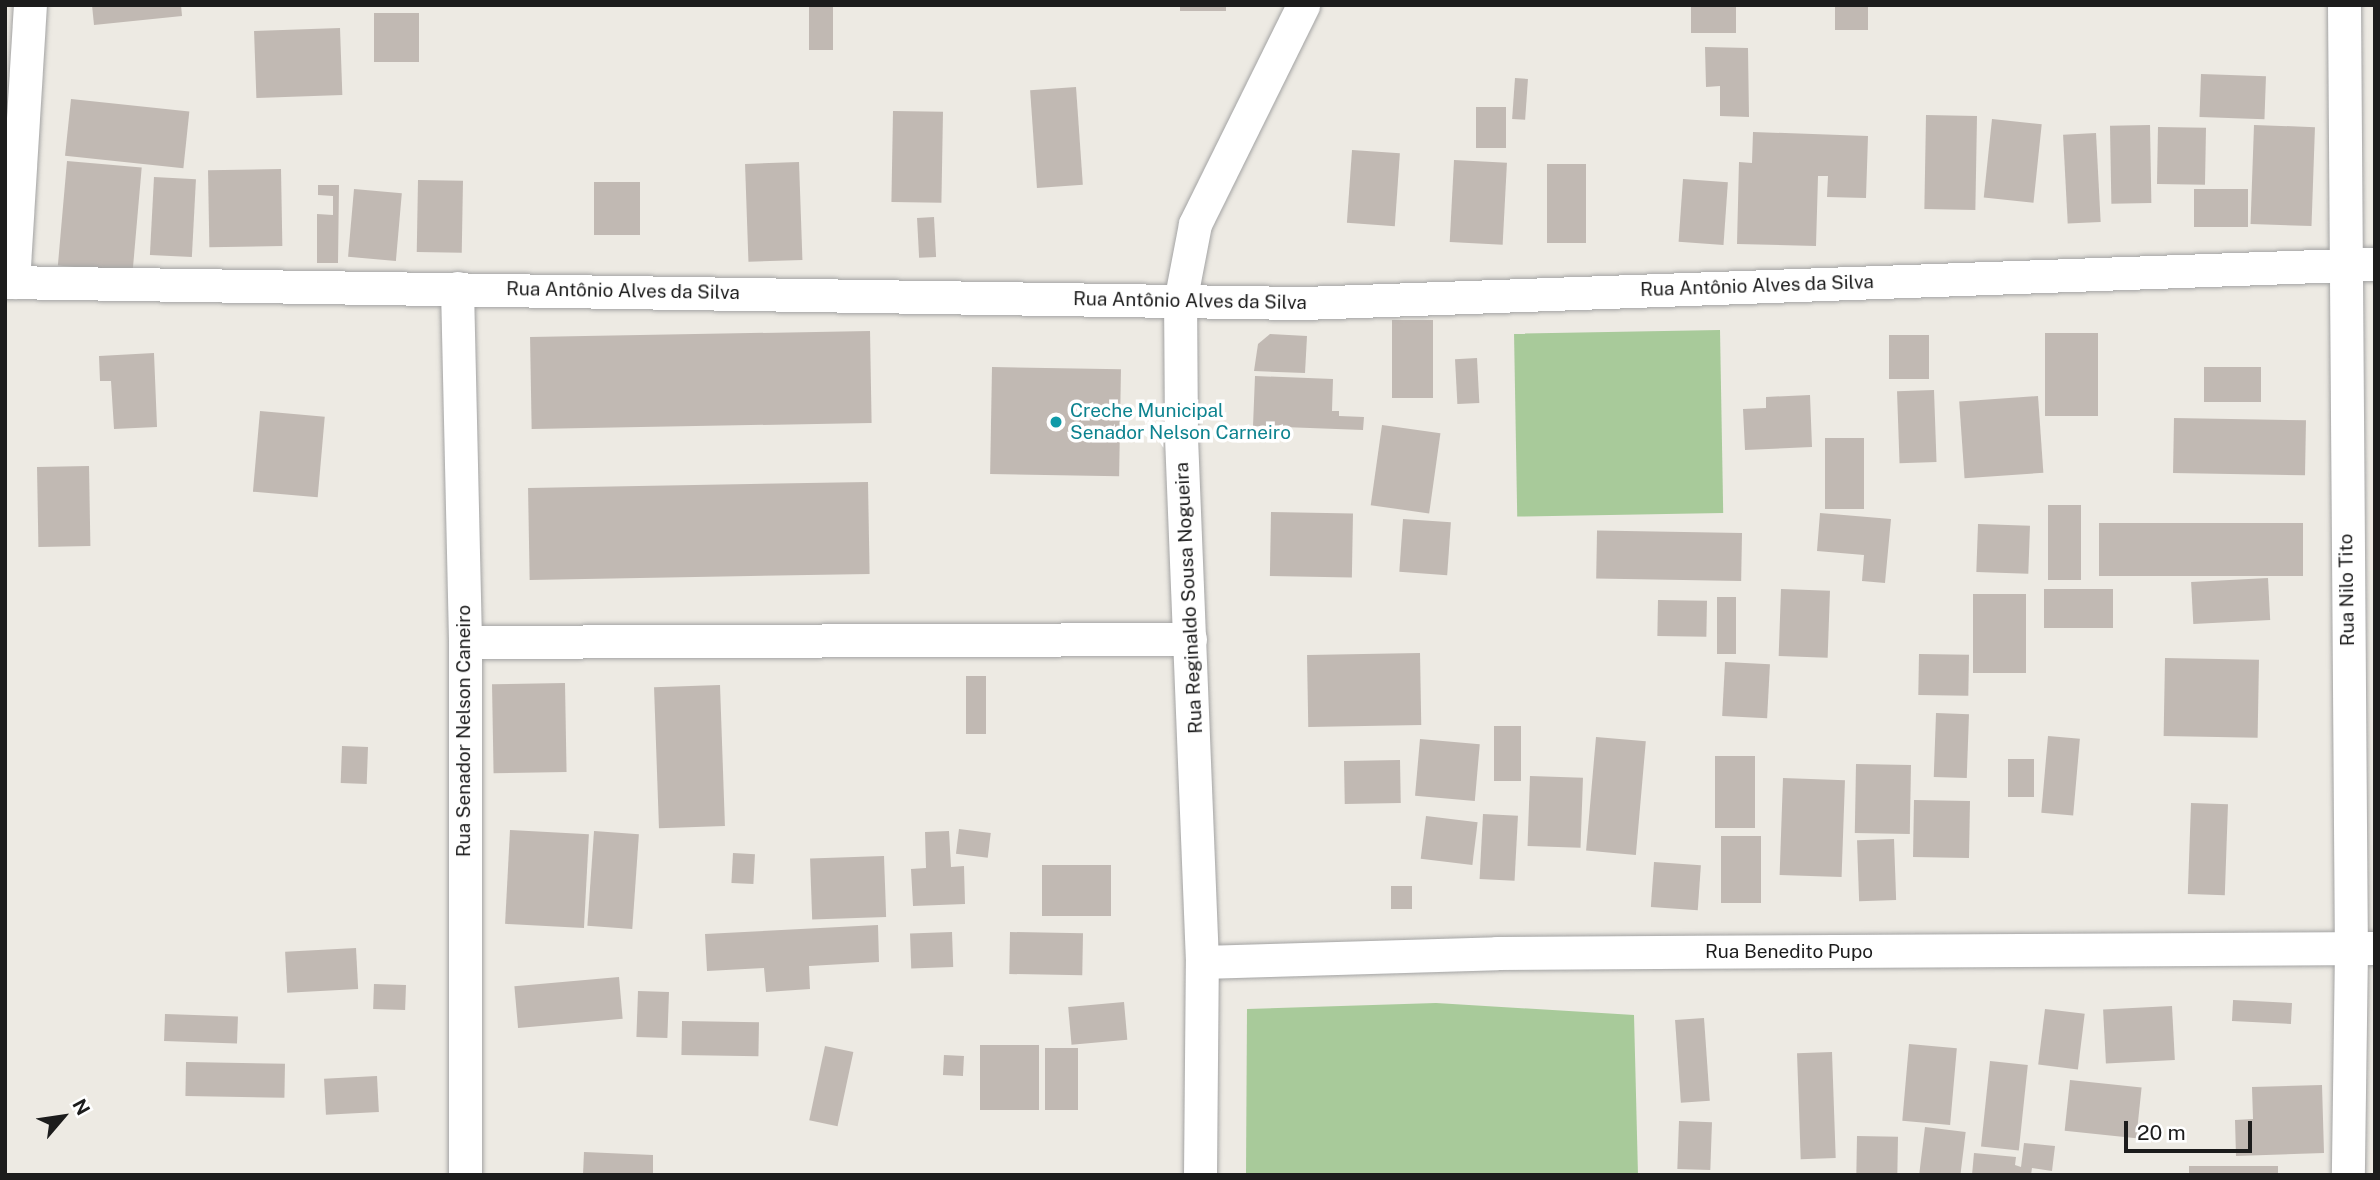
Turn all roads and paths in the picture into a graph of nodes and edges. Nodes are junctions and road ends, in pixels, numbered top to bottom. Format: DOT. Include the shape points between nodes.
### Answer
graph roads {
  1 [pos="30,5"];
  2 [pos="1303,5"];
  3 [pos="2344,5"];
  4 [pos="2359,265"];
  5 [pos="9,282"];
  6 [pos="457,288"];
  7 [pos="1180,302"];
  8 [pos="1190,639"];
  9 [pos="465,642"];
  10 [pos="2363,948"];
  11 [pos="1202,962"];
  12 [pos="464,1175"];
  13 [pos="1200,1175"];
  14 [pos="2348,1175"];
  1 -- 5 [label="street"];
  2 -- 7 [label="street, Rua Reginaldo Sousa Nogueira" via="1195,224"];
  3 -- 4 [label="street, Rua Nilo Tito"];
  4 -- 7 [label="street, Rua Antônio Alves da Silva" via="1304,303"];
  4 -- 10 [label="street, Rua Nilo Tito"];
  5 -- 6 [label="street, Rua Antônio Alves da Silva"];
  6 -- 7 [label="street, Rua Antônio Alves da Silva"];
  6 -- 9 [label="street, Rua Senador Nelson Caneiro"];
  7 -- 8 [label="street, Rua Reginaldo Sousa Nogueira"];
  8 -- 9 [label="street"];
  8 -- 11 [label="street, Rua Reginaldo Sousa Nogueira"];
  9 -- 12 [label="street, Rua Senador Nelson Caneiro"];
  10 -- 11 [label="street, Rua Benedito Pupo" via="1511,953"];
  10 -- 14 [label="street, Rua Nilo Tito"];
  11 -- 13 [label="street, Rua Reginaldo Sousa Nogueira"];
}
